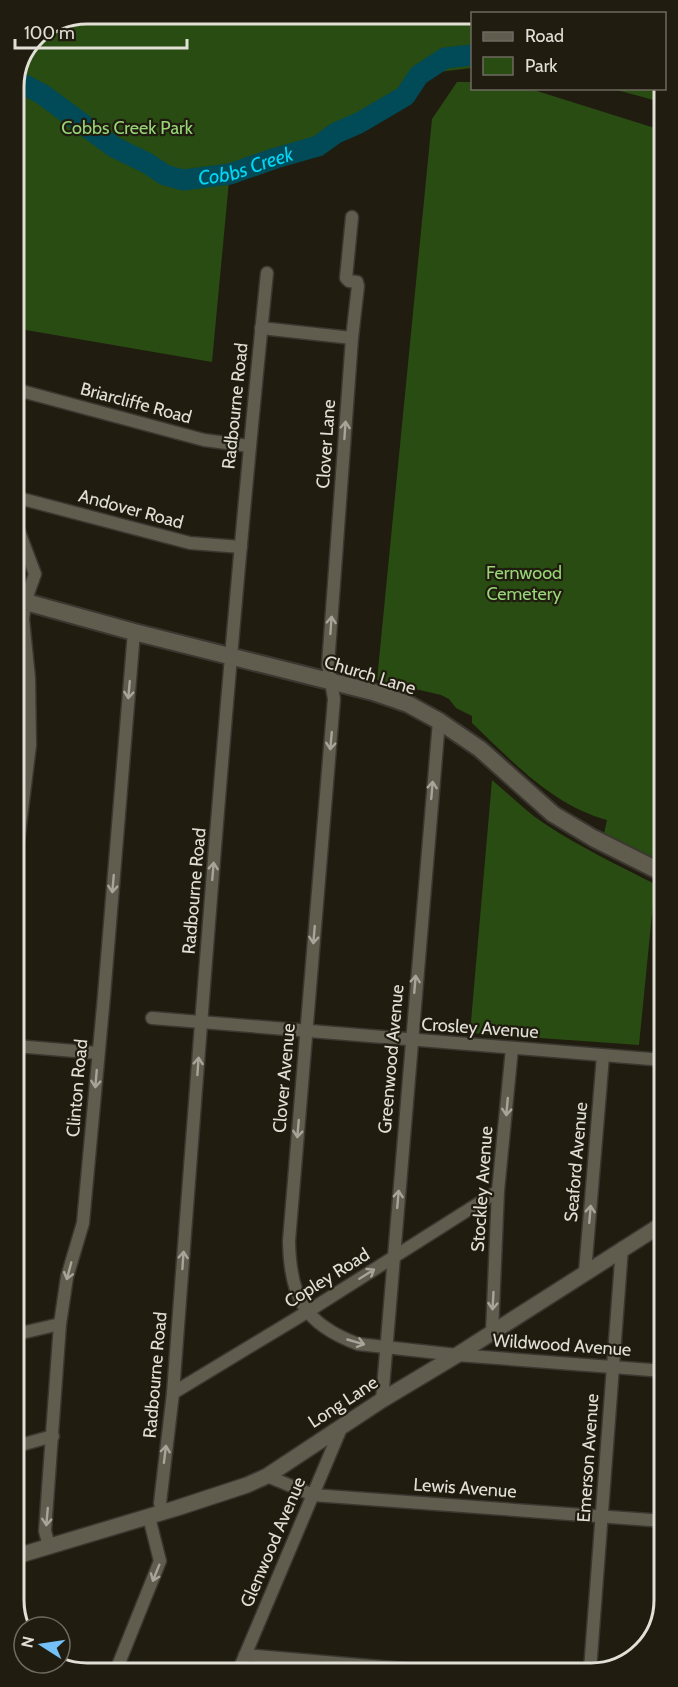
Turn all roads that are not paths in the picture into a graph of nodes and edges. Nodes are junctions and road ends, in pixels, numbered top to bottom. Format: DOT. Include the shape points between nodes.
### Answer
graph roads {
  1 [pos="352,217"];
  2 [pos="267,273"];
  3 [pos="261,328"];
  4 [pos="352,338"];
  5 [pos="24,392"];
  6 [pos="249,446"];
  7 [pos="24,499"];
  8 [pos="24,545"];
  9 [pos="240,547"];
  10 [pos="24,593"];
  11 [pos="24,601"];
  12 [pos="24,629"];
  13 [pos="134,632"];
  14 [pos="231,656"];
  15 [pos="331,683"];
  16 [pos="439,721"];
  17 [pos="24,793"];
  18 [pos="654,868"];
  19 [pos="152,1018"];
  20 [pos="201,1022"];
  21 [pos="306,1031"];
  22 [pos="411,1041"];
  23 [pos="24,1047"];
  24 [pos="512,1048"];
  25 [pos="98,1053"];
  26 [pos="603,1056"];
  27 [pos="654,1059"];
  28 [pos="498,1191"];
  29 [pos="654,1229"];
  30 [pos="622,1248"];
  31 [pos="393,1257"];
  32 [pos="585,1272"];
  33 [pos="307,1312"];
  34 [pos="60,1324"];
  35 [pos="24,1332"];
  36 [pos="492,1333"];
  37 [pos="387,1348"];
  38 [pos="457,1355"];
  39 [pos="613,1367"];
  40 [pos="654,1370"];
  41 [pos="173,1393"];
  42 [pos="382,1400"];
  43 [pos="342,1426"];
  44 [pos="53,1436"];
  45 [pos="24,1444"];
  46 [pos="267,1476"];
  47 [pos="313,1495"];
  48 [pos="156,1515"];
  49 [pos="602,1516"];
  50 [pos="654,1520"];
  51 [pos="49,1546"];
  52 [pos="24,1554"];
  53 [pos="245,1655"];
  54 [pos="119,1663"];
  55 [pos="242,1663"];
  56 [pos="336,1663"];
  57 [pos="591,1663"];
  1 -- 4 [label="street, Clover Lane" via="346,275 358,286"];
  2 -- 3 [label="street, Radbourne Road"];
  3 -- 4 [label="street"];
  3 -- 6 [label="street, Radbourne Road"];
  15 -- 4 [label="street, Clover Lane, one-way" via="328,665"];
  5 -- 6 [label="street, Briarcliffe Road" via="204,440"];
  6 -- 9 [label="street, Radbourne Road"];
  7 -- 9 [label="street, Andover Road" via="190,543"];
  8 -- 10 [label="street" via="35,574"];
  9 -- 14 [label="street, Radbourne Road"];
  11 -- 13 [label="main road, Church Lane"];
  12 -- 17 [label="street" via="30,745"];
  13 -- 14 [label="main road, Church Lane"];
  13 -- 25 [label="street, Clinton Road, one-way"];
  14 -- 15 [label="main road, Church Lane"];
  20 -- 14 [label="street, Radbourne Road, one-way"];
  15 -- 16 [label="main road, Church Lane" via="408,704"];
  15 -- 21 [label="street, Clover Avenue, one-way" via="334,699"];
  16 -- 18 [label="main road, Church Lane" via="480,749 553,814"];
  22 -- 16 [label="street, Greenwood Avenue, one-way"];
  19 -- 20 [label="street, Crosley Avenue"];
  20 -- 21 [label="street, Crosley Avenue"];
  41 -- 20 [label="street, Radbourne Road, one-way"];
  21 -- 22 [label="street, Crosley Avenue"];
  21 -- 33 [label="street, Clover Avenue, one-way" via="289,1262 297,1296"];
  22 -- 24 [label="street, Crosley Avenue"];
  31 -- 22 [label="street, Greenwood Avenue, one-way"];
  23 -- 25 [label="street"];
  24 -- 26 [label="street, Crosley Avenue"];
  24 -- 28 [label="street, Stockley Avenue, one-way"];
  25 -- 34 [label="street, Clinton Road, one-way" via="83,1223 67,1277"];
  26 -- 27 [label="street, Crosley Avenue"];
  32 -- 26 [label="street, Seaford Avenue, one-way"];
  28 -- 31 [label="street, Copley Road"];
  28 -- 36 [label="street, Stockley Avenue, one-way"];
  29 -- 30 [label="street, Long Lane"];
  30 -- 32 [label="street, Long Lane"];
  30 -- 39 [label="street, Emerson Avenue"];
  33 -- 31 [label="street, Copley Road, one-way"];
  31 -- 37 [label="street, Greenwood Avenue"];
  32 -- 36 [label="street, Long Lane"];
  33 -- 37 [label="street, Clover Avenue, one-way" via="343,1339"];
  33 -- 41 [label="street, Copley Road"];
  34 -- 35 [label="street"];
  34 -- 44 [label="street, Clinton Road"];
  36 -- 38 [label="street, Long Lane"];
  37 -- 38 [label="street, Clover Avenue"];
  37 -- 42 [label="street, Greenwood Avenue"];
  38 -- 39 [label="street, Wildwood Avenue"];
  38 -- 42 [label="street, Long Lane"];
  39 -- 40 [label="street, Wildwood Avenue"];
  39 -- 49 [label="street, Emerson Avenue"];
  48 -- 41 [label="street, Radbourne Road, one-way"];
  42 -- 43 [label="street, Long Lane"];
  43 -- 46 [label="street, Long Lane"];
  43 -- 47 [label="street, Glenwood Avenue"];
  44 -- 45 [label="street"];
  44 -- 51 [label="street, Clinton Road, one-way" via="45,1531"];
  46 -- 47 [label="street, Lewis Avenue"];
  46 -- 48 [label="street, Long Lane"];
  47 -- 49 [label="street, Lewis Avenue"];
  47 -- 53 [label="street, Glenwood Avenue"];
  48 -- 51 [label="street, Long Lane"];
  48 -- 54 [label="street, Radbourne Road, one-way" via="160,1561"];
  49 -- 50 [label="street, Lewis Avenue"];
  49 -- 57 [label="street, Emerson Avenue"];
  51 -- 52 [label="street, Long Lane"];
  53 -- 55 [label="street, Glenwood Avenue"];
  53 -- 56 [label="street"];
}
